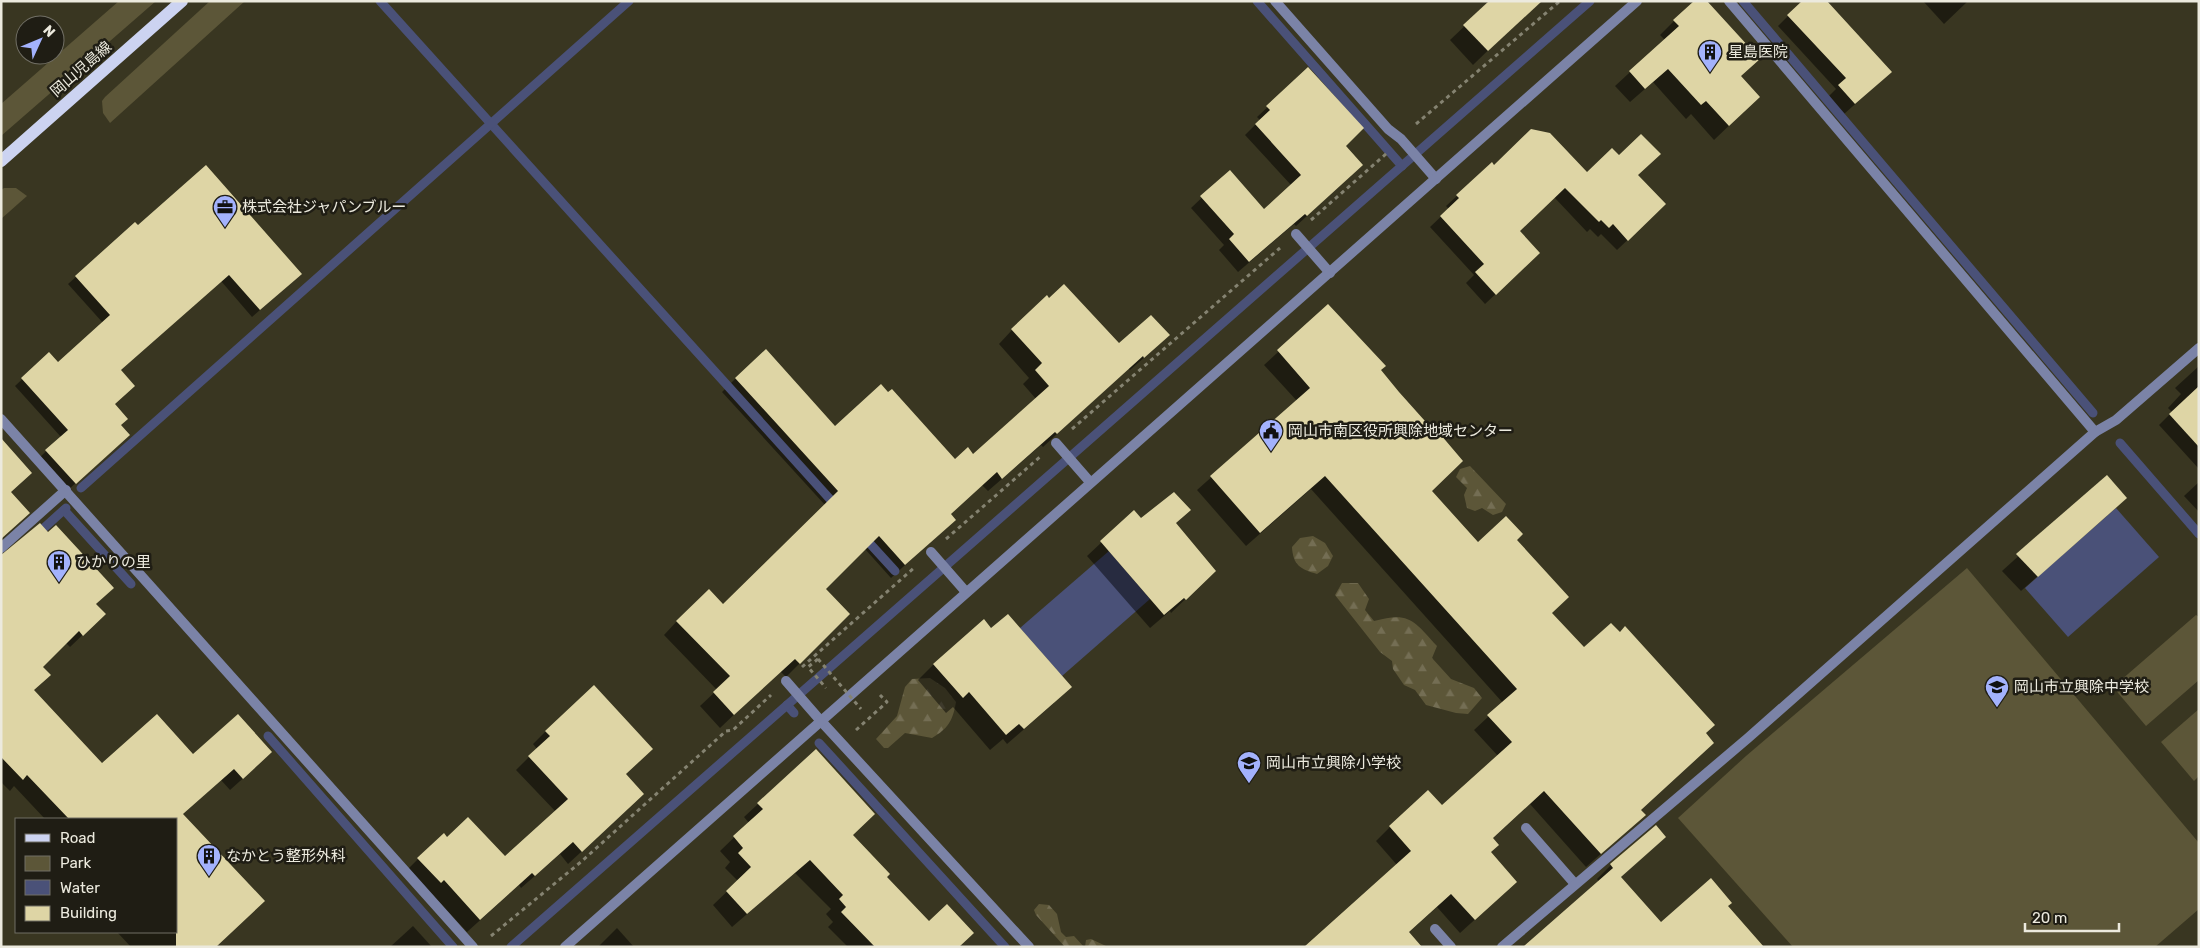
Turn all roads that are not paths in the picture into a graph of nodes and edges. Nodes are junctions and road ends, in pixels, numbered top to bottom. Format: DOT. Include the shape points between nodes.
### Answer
graph roads {
  1 [pos="182,1"];
  2 [pos="1275,1"];
  3 [pos="1637,1"];
  4 [pos="1729,1"];
  5 [pos="1,160"];
  6 [pos="1436,179"];
  7 [pos="1298,236"];
  8 [pos="1330,273"];
  9 [pos="2199,348"];
  10 [pos="1,419"];
  11 [pos="2095,432"];
  12 [pos="1058,446"];
  13 [pos="1090,482"];
  14 [pos="66,490"];
  15 [pos="1,548"];
  16 [pos="933,555"];
  17 [pos="966,592"];
  18 [pos="788,683"];
  19 [pos="820,720"];
  20 [pos="1526,828"];
  21 [pos="1575,884"];
  22 [pos="1435,929"];
  23 [pos="473,947"];
  24 [pos="565,947"];
  25 [pos="1029,947"];
  26 [pos="1451,947"];
  27 [pos="1502,947"];
  1 -- 5 [label="main road, 岡山児島線"];
  2 -- 6 [label="street" via="1388,130"];
  3 -- 6 [label="street"];
  4 -- 11 [label="street"];
  6 -- 8 [label="street"];
  7 -- 8 [label="street"];
  8 -- 13 [label="street"];
  9 -- 11 [label="street" via="2116,420"];
  10 -- 14 [label="street"];
  11 -- 21 [label="street" via="1748,738"];
  12 -- 13 [label="street"];
  13 -- 17 [label="street"];
  14 -- 15 [label="street"];
  14 -- 23 [label="street"];
  16 -- 17 [label="street"];
  17 -- 19 [label="street"];
  18 -- 19 [label="street"];
  19 -- 24 [label="street"];
  19 -- 25 [label="street"];
  20 -- 21 [label="street"];
  21 -- 27 [label="street"];
  22 -- 26 [label="street"];
}
